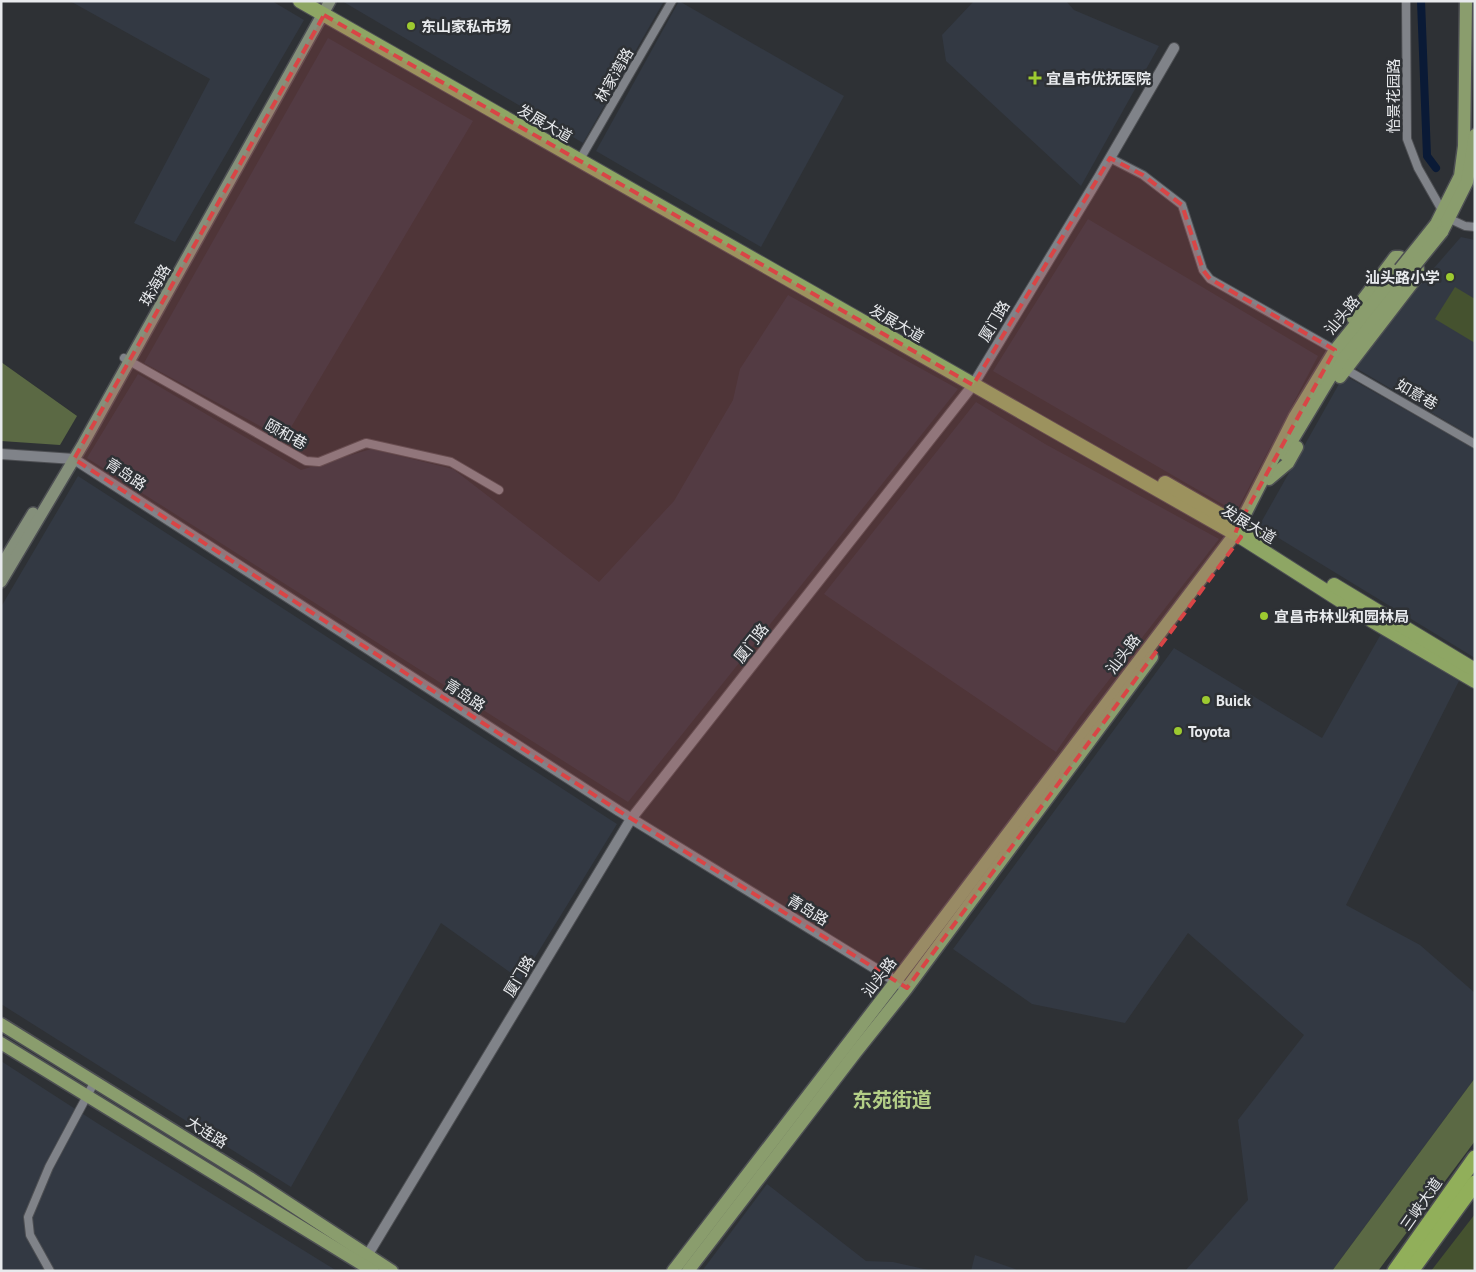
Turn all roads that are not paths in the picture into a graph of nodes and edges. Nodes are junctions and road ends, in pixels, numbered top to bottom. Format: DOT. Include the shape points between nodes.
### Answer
graph roads {
  1 [pos="300,1"];
  2 [pos="672,1"];
  3 [pos="1406,1"];
  4 [pos="1466,1"];
  5 [pos="324,6"];
  6 [pos="1174,48"];
  7 [pos="1475,135"];
  8 [pos="582,158"];
  9 [pos="1110,158"];
  10 [pos="1447,215"];
  11 [pos="1475,227"];
  12 [pos="1406,267"];
  13 [pos="1335,350"];
  14 [pos="126,360"];
  15 [pos="1345,369"];
  16 [pos="975,381"];
  17 [pos="1475,444"];
  18 [pos="1,454"];
  19 [pos="70,458"];
  20 [pos="1269,479"];
  21 [pos="499,490"];
  22 [pos="1240,531"];
  23 [pos="1,566"];
  24 [pos="1,582"];
  25 [pos="1475,670"];
  26 [pos="1475,681"];
  27 [pos="631,819"];
  28 [pos="902,985"];
  29 [pos="1,1024"];
  30 [pos="1,1043"];
  31 [pos="95,1081"];
  32 [pos="87,1096"];
  33 [pos="1475,1158"];
  34 [pos="1475,1184"];
  35 [pos="368,1264"];
  36 [pos="50,1271"];
  37 [pos="392,1271"];
  38 [pos="673,1271"];
  39 [pos="688,1271"];
  40 [pos="1395,1271"];
  41 [pos="1411,1271"];
  1 -- 5 [label="highway, 发展大道"];
  2 -- 8 [label="street, 林家湾路"];
  3 -- 10 [label="street, 怡景花园路" via="1407,139 1418,168"];
  4 -- 10 [label="main road, 汕头路" via="1464,146 1460,176"];
  5 -- 8 [label="highway, 发展大道"];
  5 -- 14 [label="main road, 珠海路"];
  6 -- 9 [label="street, 厦门路"];
  7 -- 10 [label="main road, 汕头路" via="1468,182"];
  8 -- 16 [label="highway, 发展大道"];
  9 -- 13 [label="street" via="1143,175 1182,204 1203,270 1210,279"];
  9 -- 16 [label="street, 厦门路"];
  10 -- 11 [label="street" via="1466,226"];
  10 -- 12 [label="main road, 汕头路, bridge"];
  12 -- 13 [label="main road, 汕头路"];
  12 -- 15 [label="main road" via="1417,276"];
  12 -- 20 [label="main road, 汕头路" via="1343,356"];
  13 -- 22 [label="main road, 汕头路" via="1295,416"];
  14 -- 19 [label="main road, 珠海路"];
  14 -- 21 [label="street, 颐和巷" via="306,460 319,462 366,443 452,462"];
  15 -- 17 [label="street, 如意巷"];
  15 -- 20 [label="main road" via="1288,463"];
  16 -- 22 [label="highway, 发展大道"];
  16 -- 27 [label="street, 厦门路"];
  18 -- 19 [label="street, 青岛路"];
  19 -- 23 [label="main road, 珠海路"];
  19 -- 24 [label="main road, 珠海路"];
  19 -- 27 [label="street, 青岛路"];
  20 -- 22 [label="main road, 汕头路"];
  22 -- 25 [label="highway, 发展大道"];
  22 -- 26 [label="highway, 发展大道" via="1371,620"];
  22 -- 28 [label="main road, 汕头路"];
  27 -- 28 [label="street, 青岛路"];
  27 -- 35 [label="street, 厦门路"];
  28 -- 38 [label="main road, 汕头路"];
  28 -- 39 [label="main road, 汕头路" via="856,1052"];
  29 -- 31 [label="main road, 大连路"];
  30 -- 32 [label="main road, 大连路"];
  31 -- 32 [label="street"];
  31 -- 35 [label="main road, 大连路" via="250,1178"];
  32 -- 35 [label="main road, 大连路"];
  32 -- 36 [label="street" via="49,1167 28,1217 30,1235"];
  33 -- 40 [label="highway, 三峡大道"];
  34 -- 41 [label="highway, 三峡大道"];
  35 -- 37 [label="main road, 大连路"];
}
